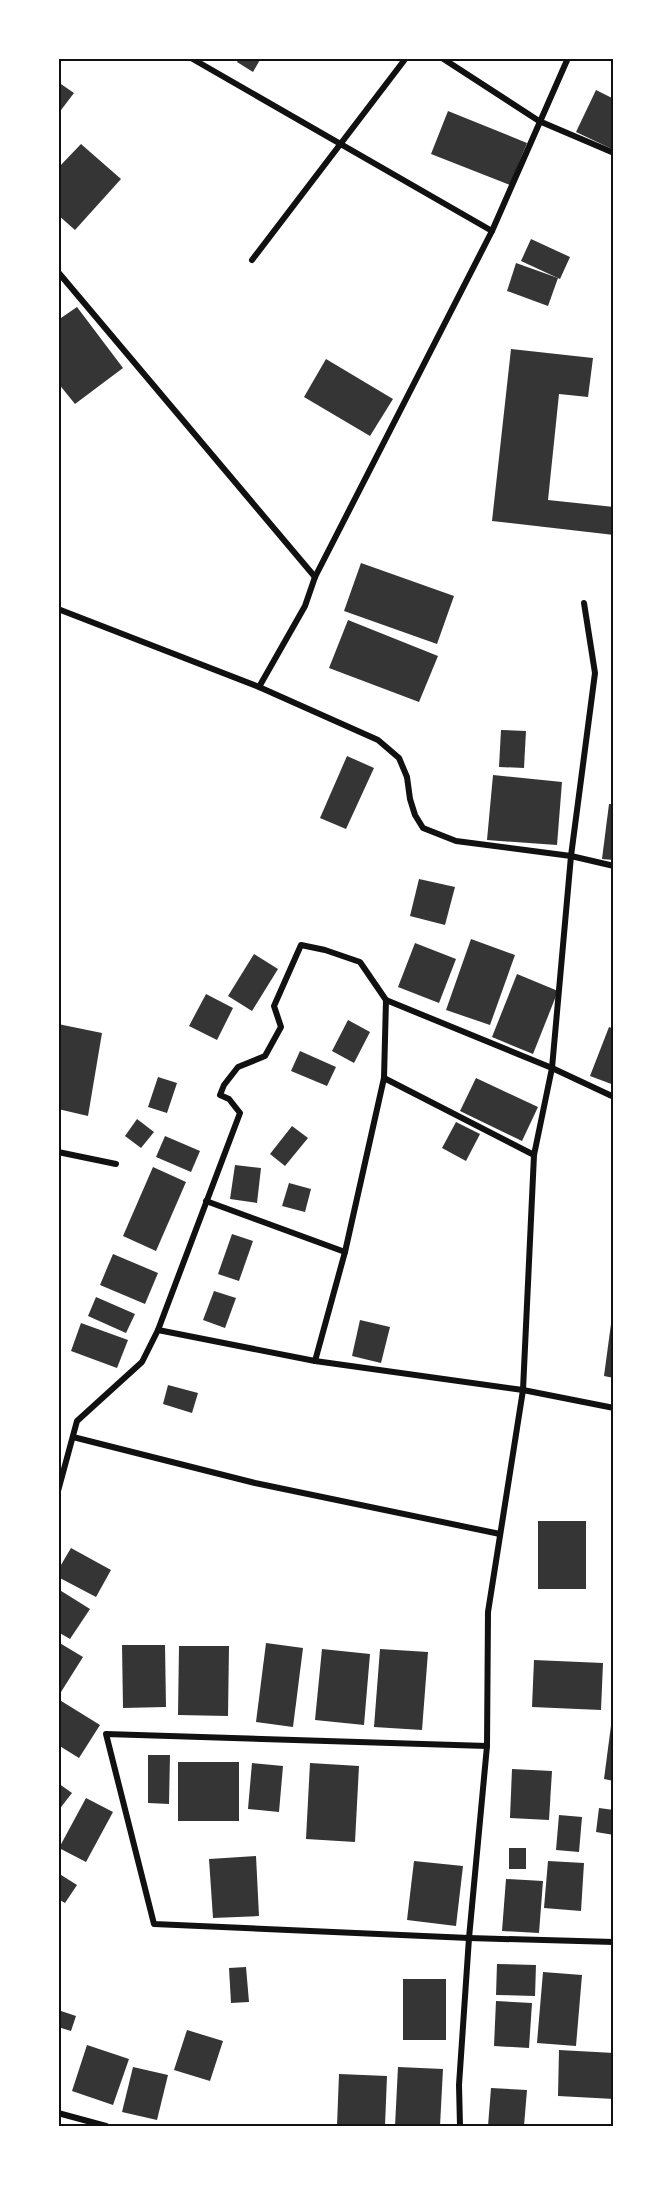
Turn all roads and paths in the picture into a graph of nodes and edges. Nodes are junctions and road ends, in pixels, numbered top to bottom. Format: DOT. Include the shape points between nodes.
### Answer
graph roads {
  1 [pos="191,58"];
  2 [pos="406,58"];
  3 [pos="442,58"];
  4 [pos="568,58"];
  5 [pos="539,121"];
  6 [pos="342,145"];
  7 [pos="614,153"];
  8 [pos="492,231"];
  9 [pos="252,260"];
  10 [pos="58,272"];
  11 [pos="315,577"];
  12 [pos="584,603"];
  13 [pos="58,609"];
  14 [pos="259,687"];
  15 [pos="571,856"];
  16 [pos="614,866"];
  17 [pos="386,1000"];
  18 [pos="552,1068"];
  19 [pos="384,1078"];
  20 [pos="614,1097"];
  21 [pos="58,1152"];
  22 [pos="534,1155"];
  23 [pos="116,1164"];
  24 [pos="206,1201"];
  25 [pos="345,1252"];
  26 [pos="158,1330"];
  27 [pos="315,1361"];
  28 [pos="523,1390"];
  29 [pos="614,1408"];
  30 [pos="73,1437"];
  31 [pos="58,1491"];
  32 [pos="500,1534"];
  33 [pos="487,1746"];
  34 [pos="469,1938"];
  35 [pos="614,1942"];
  36 [pos="58,2113"];
  37 [pos="106,2127"];
  38 [pos="460,2127"];
  1 -- 6 [label="street"];
  2 -- 6 [label="street"];
  3 -- 5 [label="street"];
  4 -- 5 [label="street"];
  5 -- 7 [label="street"];
  5 -- 8 [label="street"];
  6 -- 8 [label="street"];
  6 -- 9 [label="street"];
  8 -- 11 [label="street"];
  10 -- 11 [label="street"];
  11 -- 14 [label="street" via="305,606"];
  12 -- 15 [label="street" via="595,673"];
  13 -- 14 [label="street"];
  14 -- 15 [label="street" via="378,740 399,758 415,815 423,828 456,841"];
  15 -- 16 [label="street"];
  15 -- 18 [label="street"];
  17 -- 18 [label="street"];
  17 -- 19 [label="street"];
  17 -- 24 [label="street" via="360,962 301,945 274,1006 281,1027 265,1056 238,1067 220,1095 240,1113"];
  18 -- 20 [label="street"];
  18 -- 22 [label="street"];
  19 -- 22 [label="street"];
  19 -- 25 [label="street"];
  21 -- 23 [label="street"];
  22 -- 28 [label="street"];
  24 -- 25 [label="street"];
  24 -- 26 [label="street"];
  25 -- 27 [label="street"];
  26 -- 27 [label="street"];
  26 -- 30 [label="street" via="142,1362 77,1421"];
  27 -- 28 [label="street"];
  28 -- 29 [label="street"];
  28 -- 32 [label="street"];
  30 -- 31 [label="street"];
  30 -- 32 [label="street" via="255,1484"];
  32 -- 33 [label="street" via="488,1612"];
  33 -- 34 [label="street"];
  33 -- 34 [label="street" via="106,1734 154,1924"];
  34 -- 35 [label="street"];
  34 -- 38 [label="street"];
  36 -- 37 [label="street"];
}
